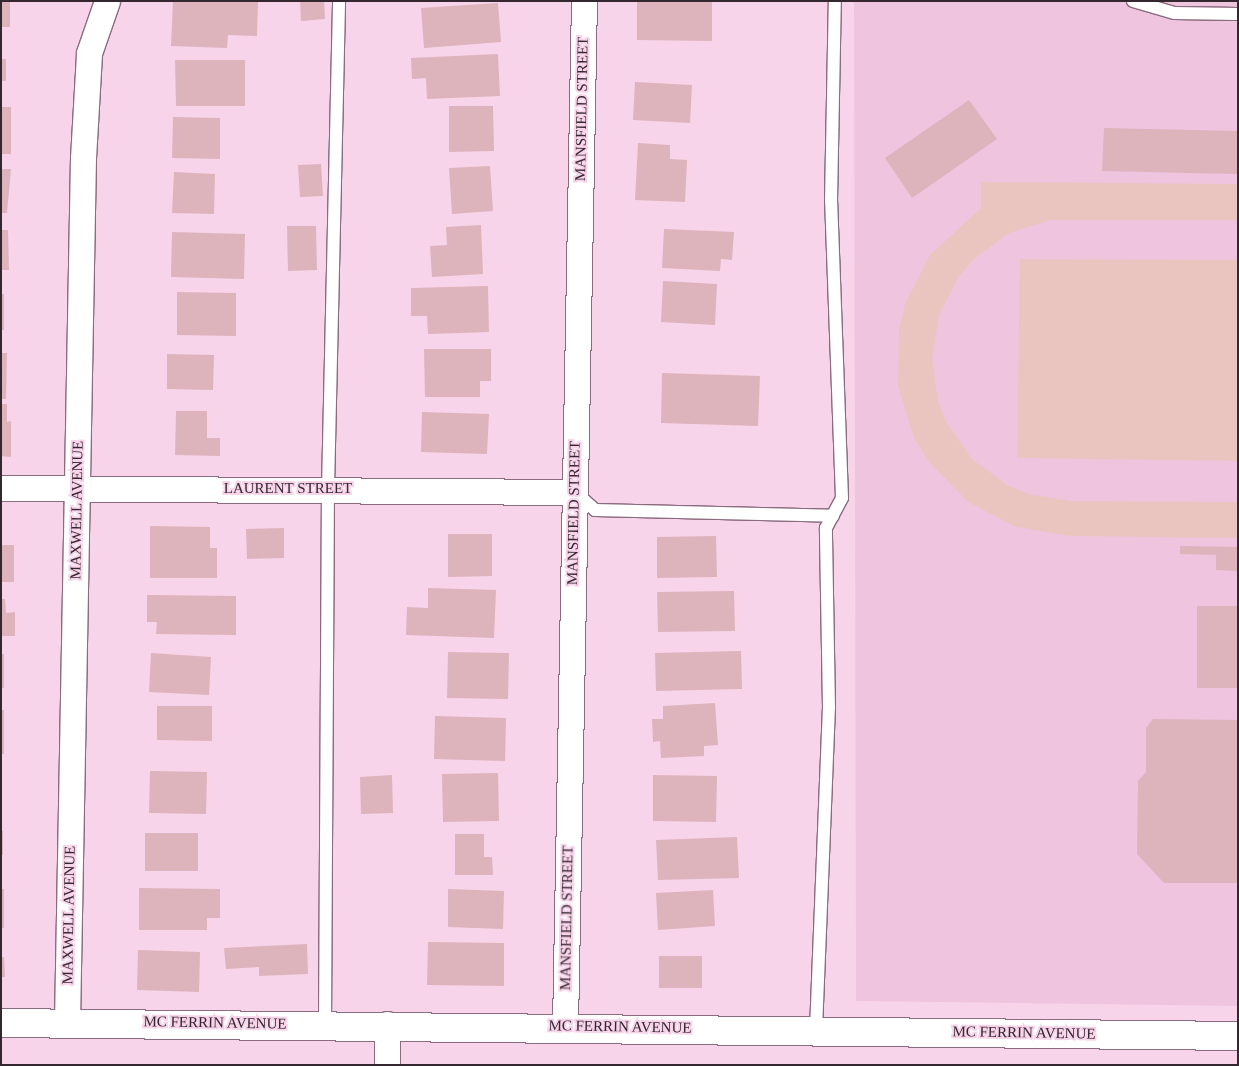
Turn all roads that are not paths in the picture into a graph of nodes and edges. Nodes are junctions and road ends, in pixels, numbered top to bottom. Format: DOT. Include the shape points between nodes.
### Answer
graph roads {
  1 [pos="107,1"];
  2 [pos="339,1"];
  3 [pos="584,1"];
  4 [pos="835,1"];
  5 [pos="1134,1"];
  6 [pos="1238,14"];
  7 [pos="1,488"];
  8 [pos="77,489"];
  9 [pos="328,489"];
  10 [pos="575,492"];
  11 [pos="833,516"];
  12 [pos="1,1022"];
  13 [pos="67,1022"];
  14 [pos="325,1024"];
  15 [pos="387,1024"];
  16 [pos="565,1026"];
  17 [pos="816,1030"];
  18 [pos="1238,1036"];
  19 [pos="387,1065"];
  1 -- 8 [label="street, MAXWELL AVENUE" via="89,53"];
  2 -- 9 [label="lane"];
  3 -- 10 [label="street, MANSFIELD STREET"];
  4 -- 11 [label="lane" via="831,201 842,498"];
  5 -- 6 [label="lane" via="1174,13"];
  7 -- 8 [label="street, LAURENT STREET"];
  8 -- 9 [label="street, LAURENT STREET"];
  8 -- 13 [label="street, MAXWELL AVENUE"];
  9 -- 10 [label="street, LAURENT STREET"];
  9 -- 14 [label="lane"];
  10 -- 11 [label="lane" via="595,510"];
  10 -- 16 [label="street, MANSFIELD STREET"];
  11 -- 17 [label="lane" via="826,528 829,708"];
  12 -- 13 [label="street, MC FERRIN AVENUE"];
  13 -- 14 [label="street, MC FERRIN AVENUE"];
  14 -- 15 [label="street, MC FERRIN AVENUE"];
  15 -- 16 [label="street, MC FERRIN AVENUE"];
  15 -- 19 [label="street"];
  16 -- 17 [label="street, MC FERRIN AVENUE"];
  17 -- 18 [label="street, MC FERRIN AVENUE"];
}
